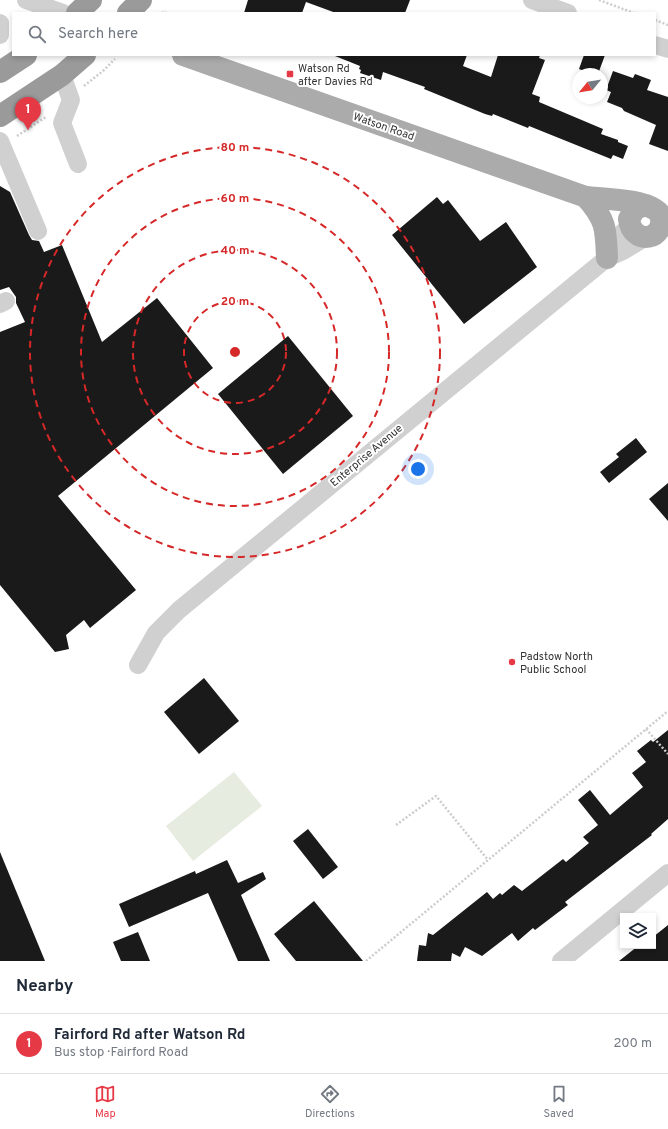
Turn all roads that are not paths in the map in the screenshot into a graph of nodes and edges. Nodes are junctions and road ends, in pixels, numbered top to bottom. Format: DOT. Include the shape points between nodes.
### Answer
graph roads {
  1 [pos="26,0"];
  2 [pos="91,0"];
  3 [pos="141,0"];
  4 [pos="532,0"];
  5 [pos="60,12"];
  6 [pos="78,12"];
  7 [pos="129,12"];
  8 [pos="565,12"];
  9 [pos="0,23"];
  10 [pos="0,35"];
  11 [pos="656,45"];
  12 [pos="668,49"];
  13 [pos="24,56"];
  14 [pos="84,56"];
  15 [pos="186,56"];
  16 [pos="0,72"];
  17 [pos="62,75"];
  18 [pos="0,116"];
  19 [pos="0,141"];
  20 [pos="78,164"];
  21 [pos="586,197"];
  22 [pos="657,210"];
  23 [pos="38,231"];
  24 [pos="645,231"];
  25 [pos="607,258"];
  26 [pos="138,664"];
  27 [pos="668,873"];
  28 [pos="561,961"];
  1 -- 5 [label="street"];
  2 -- 6 [label="highway"];
  3 -- 7 [label="highway"];
  4 -- 8 [label="street"];
  9 -- 10 [label="street"];
  11 -- 12 [label="street"];
  13 -- 16 [label="highway"];
  14 -- 17 [label="highway"];
  15 -- 21 [label="main road, Watson Road"];
  17 -- 18 [label="highway"];
  17 -- 20 [label="street" via="71,100 62,123"];
  19 -- 23 [label="street"];
  21 -- 22 [label="main road, Watson Road"];
  21 -- 24 [label="main road, Watson Road"];
  21 -- 25 [label="main road" via="603,220"];
  22 -- 24 [label="main road" via="660,214 659,230"];
  22 -- 24 [label="main road" via="635,209 631,213"];
  24 -- 25 [label="street, Enterprise Avenue" via="623,252"];
  25 -- 26 [label="street, Enterprise Avenue" via="178,610 156,633"];
  27 -- 28 [label="street"];
}
